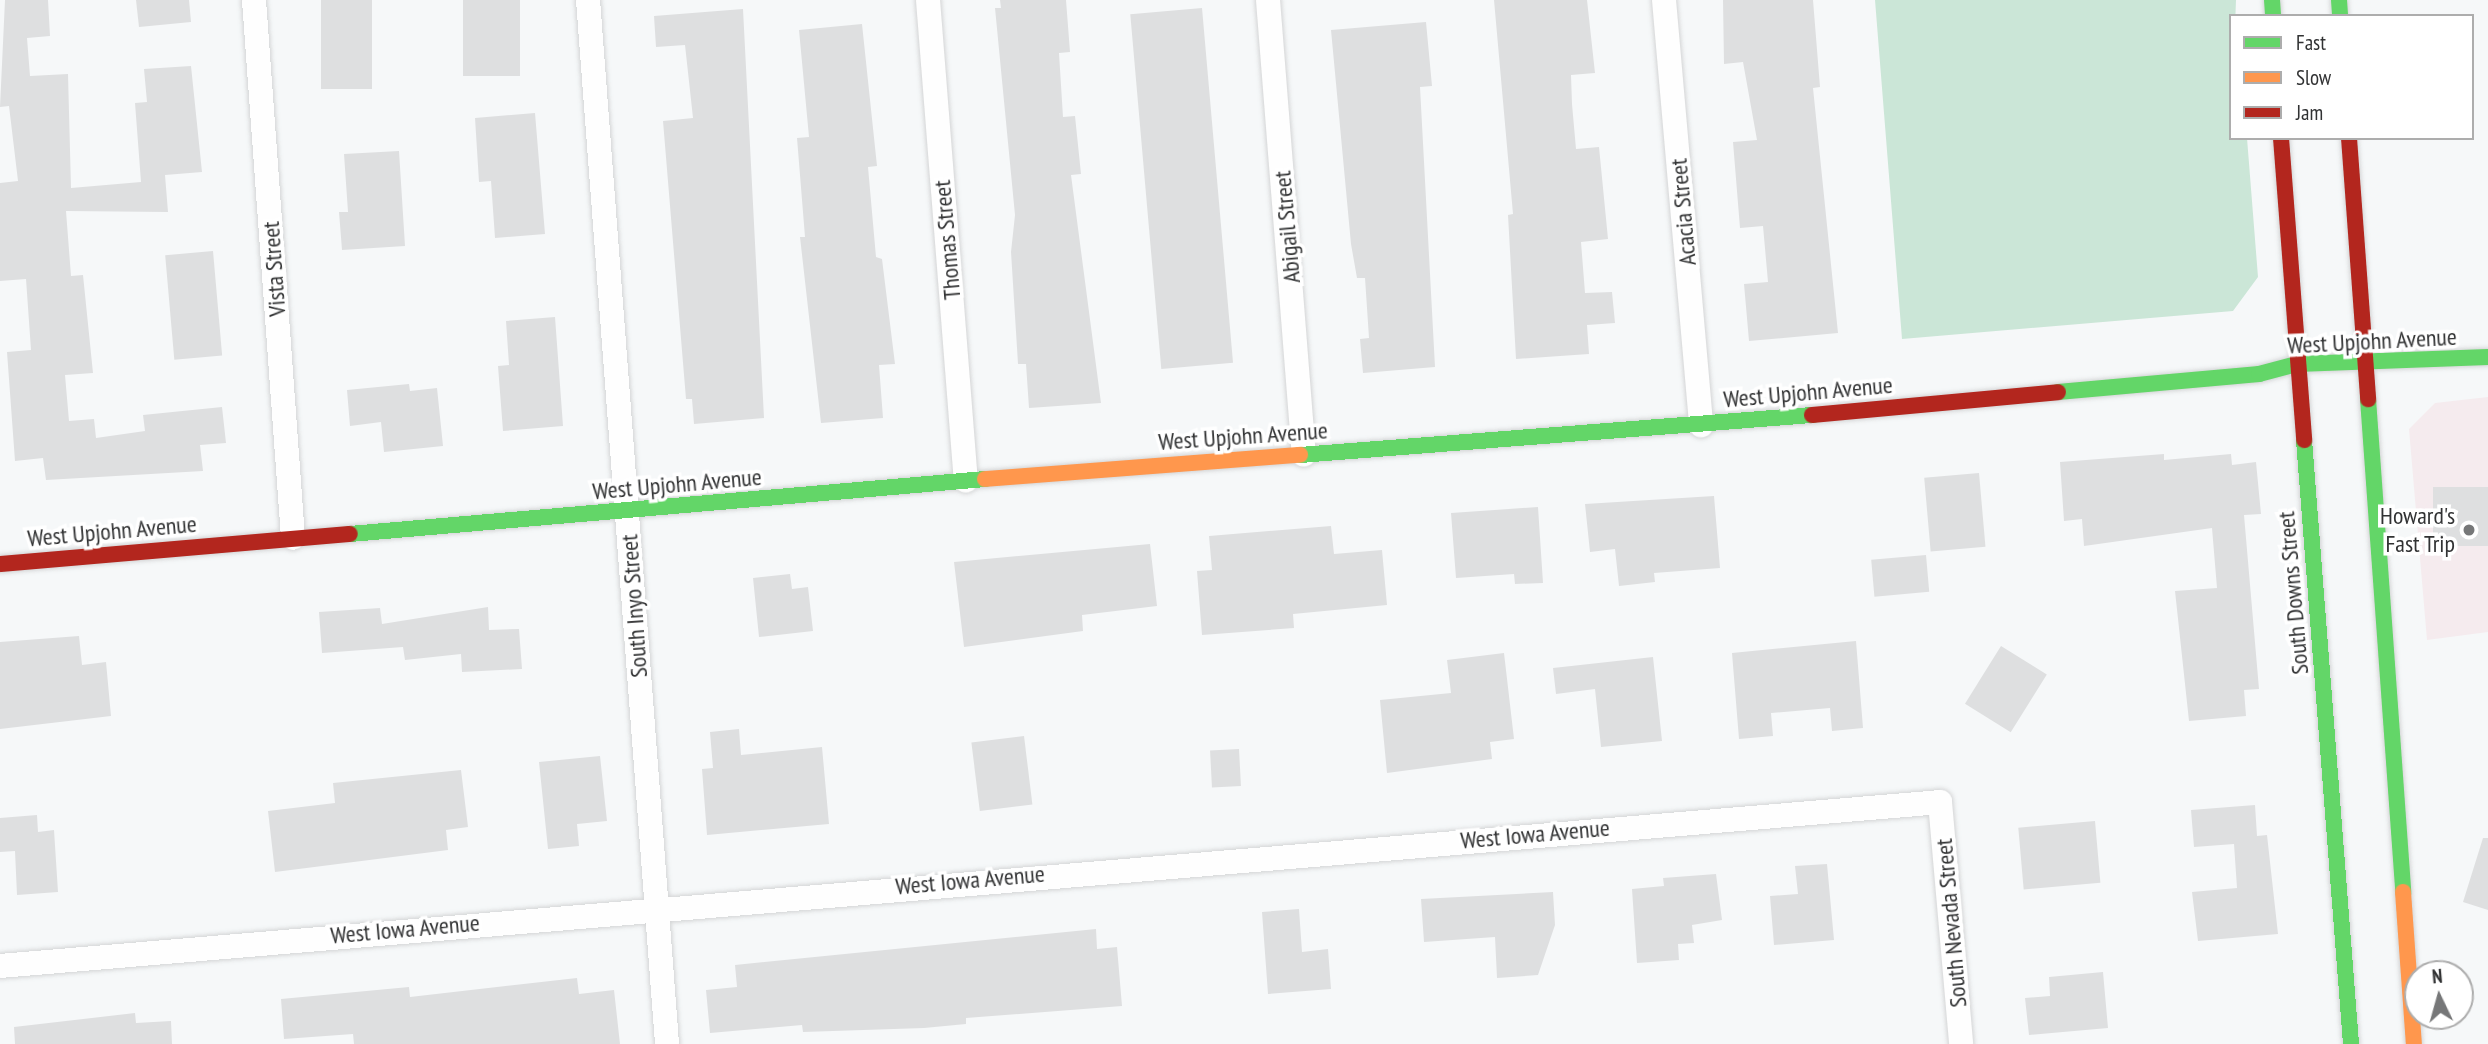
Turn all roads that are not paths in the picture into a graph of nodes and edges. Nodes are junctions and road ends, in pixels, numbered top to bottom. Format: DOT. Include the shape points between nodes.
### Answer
graph roads {
  1 [pos="254,0"];
  2 [pos="588,0"];
  3 [pos="928,0"];
  4 [pos="1268,0"];
  5 [pos="1664,0"];
  6 [pos="2281,140"];
  7 [pos="2349,140"];
  8 [pos="2488,357"];
  9 [pos="2367,363"];
  10 [pos="2297,364"];
  11 [pos="1701,425"];
  12 [pos="1304,455"];
  13 [pos="966,480"];
  14 [pos="627,512"];
  15 [pos="293,538"];
  16 [pos="0,564"];
  17 [pos="1941,802"];
  18 [pos="655,906"];
  19 [pos="0,966"];
  20 [pos="667,1044"];
  21 [pos="1961,1044"];
  22 [pos="2351,1044"];
  23 [pos="2414,1044"];
  1 -- 15 [label="street, Vista Street"];
  2 -- 14 [label="street, South Inyo Street"];
  3 -- 13 [label="street, Thomas Street"];
  4 -- 12 [label="street, Abigail Street"];
  5 -- 11 [label="street, Acacia Street"];
  6 -- 10 [label="street, South Downs Street"];
  7 -- 9 [label="street"];
  8 -- 9 [label="street, West Upjohn Avenue"];
  9 -- 10 [label="street, West Upjohn Avenue"];
  9 -- 23 [label="street"];
  10 -- 11 [label="street, West Upjohn Avenue" via="2259,374"];
  10 -- 22 [label="street, South Downs Street"];
  11 -- 12 [label="street, West Upjohn Avenue"];
  12 -- 13 [label="street, West Upjohn Avenue"];
  13 -- 14 [label="street, West Upjohn Avenue"];
  14 -- 15 [label="street, West Upjohn Avenue"];
  14 -- 18 [label="street, South Inyo Street"];
  15 -- 16 [label="street, West Upjohn Avenue"];
  17 -- 18 [label="street, West Iowa Avenue"];
  17 -- 21 [label="street, South Nevada Street"];
  18 -- 19 [label="street, West Iowa Avenue"];
  18 -- 20 [label="street, South Inyo Street"];
}
